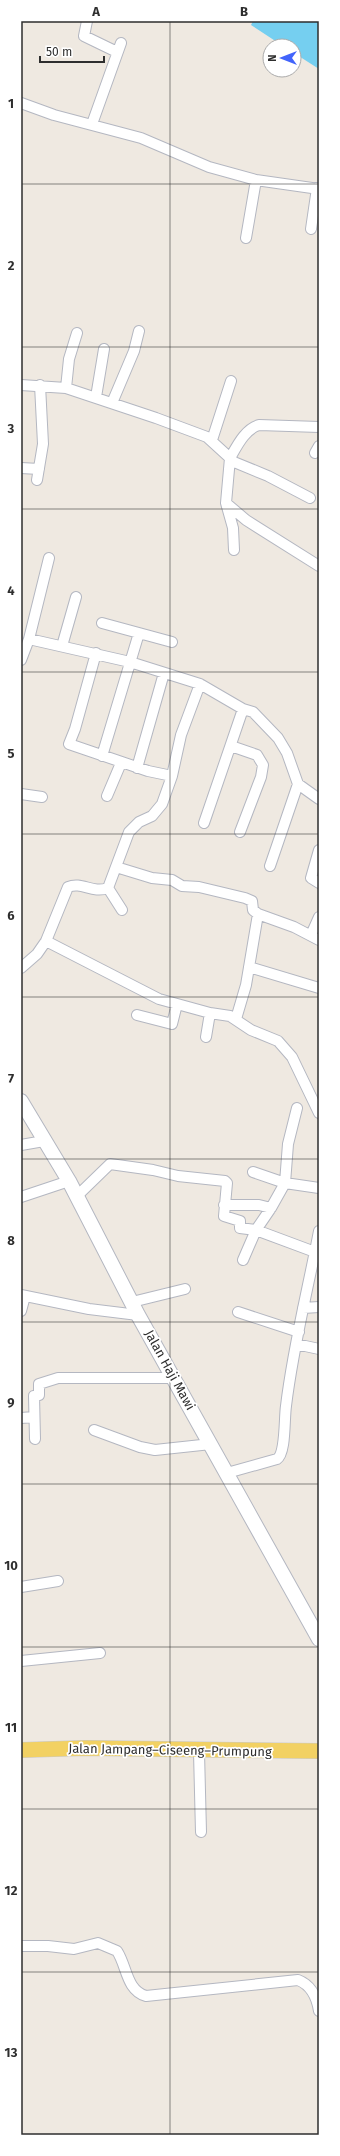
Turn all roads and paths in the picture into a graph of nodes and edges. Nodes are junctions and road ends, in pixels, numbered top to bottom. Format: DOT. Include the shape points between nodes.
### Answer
graph roads {
  1 [pos="87,21"];
  2 [pos="21,103"];
  3 [pos="92,124"];
  4 [pos="256,180"];
  5 [pos="318,189"];
  6 [pos="311,229"];
  7 [pos="246,238"];
  8 [pos="139,331"];
  9 [pos="77,333"];
  10 [pos="104,349"];
  11 [pos="231,381"];
  12 [pos="21,384"];
  13 [pos="40,385"];
  14 [pos="66,388"];
  15 [pos="96,397"];
  16 [pos="112,403"];
  17 [pos="319,427"];
  18 [pos="212,440"];
  19 [pos="230,458"];
  20 [pos="21,468"];
  21 [pos="39,469"];
  22 [pos="37,480"];
  23 [pos="310,498"];
  24 [pos="226,503"];
  25 [pos="234,550"];
  26 [pos="49,558"];
  27 [pos="319,566"];
  28 [pos="76,597"];
  29 [pos="102,623"];
  30 [pos="139,633"];
  31 [pos="29,639"];
  32 [pos="172,642"];
  33 [pos="62,646"];
  34 [pos="96,653"];
  35 [pos="21,660"];
  36 [pos="130,662"];
  37 [pos="164,673"];
  38 [pos="200,684"];
  39 [pos="243,709"];
  40 [pos="231,746"];
  41 [pos="102,756"];
  42 [pos="121,763"];
  43 [pos="137,768"];
  44 [pos="172,776"];
  45 [pos="298,784"];
  46 [pos="21,794"];
  47 [pos="107,796"];
  48 [pos="42,797"];
  49 [pos="319,799"];
  50 [pos="204,823"];
  51 [pos="240,832"];
  52 [pos="319,850"];
  53 [pos="270,866"];
  54 [pos="116,868"];
  55 [pos="319,883"];
  56 [pos="108,888"];
  57 [pos="122,910"];
  58 [pos="258,914"];
  59 [pos="319,917"];
  60 [pos="315,937"];
  61 [pos="46,941"];
  62 [pos="249,967"];
  63 [pos="21,968"];
  64 [pos="319,988"];
  65 [pos="177,1004"];
  66 [pos="210,1013"];
  67 [pos="137,1015"];
  68 [pos="236,1020"];
  69 [pos="206,1037"];
  70 [pos="21,1101"];
  71 [pos="297,1108"];
  72 [pos="319,1113"];
  73 [pos="44,1141"];
  74 [pos="21,1145"];
  75 [pos="252,1172"];
  76 [pos="69,1181"];
  77 [pos="285,1184"];
  78 [pos="319,1188"];
  79 [pos="77,1196"];
  80 [pos="21,1197"];
  81 [pos="224,1205"];
  82 [pos="271,1208"];
  83 [pos="256,1230"];
  84 [pos="319,1231"];
  85 [pos="315,1252"];
  86 [pos="243,1260"];
  87 [pos="185,1289"];
  88 [pos="23,1295"];
  89 [pos="132,1302"];
  90 [pos="319,1307"];
  91 [pos="302,1308"];
  92 [pos="21,1312"];
  93 [pos="238,1312"];
  94 [pos="138,1315"];
  95 [pos="299,1332"];
  96 [pos="296,1344"];
  97 [pos="319,1349"];
  98 [pos="175,1378"];
  99 [pos="34,1417"];
  100 [pos="21,1418"];
  101 [pos="94,1430"];
  102 [pos="35,1439"];
  103 [pos="211,1444"];
  104 [pos="226,1473"];
  105 [pos="58,1582"];
  106 [pos="21,1587"];
  107 [pos="319,1639"];
  108 [pos="100,1653"];
  109 [pos="21,1661"];
  110 [pos="21,1750"];
  111 [pos="198,1751"];
  112 [pos="319,1751"];
  113 [pos="201,1832"];
  114 [pos="21,1946"];
  115 [pos="319,2011"];
  1 -- 3 [label="street" via="84,36 119,48"];
  2 -- 3 [label="street" via="54,115"];
  3 -- 4 [label="street" via="141,138 209,167"];
  4 -- 5 [label="street"];
  4 -- 7 [label="street"];
  5 -- 6 [label="street"];
  8 -- 16 [label="street" via="134,351"];
  9 -- 14 [label="street"];
  10 -- 15 [label="street"];
  11 -- 18 [label="street"];
  12 -- 13 [label="street"];
  13 -- 14 [label="street"];
  13 -- 21 [label="street" via="44,431"];
  14 -- 15 [label="street"];
  15 -- 16 [label="street"];
  16 -- 18 [label="street"];
  17 -- 19 [label="street" via="254,426 242,438"];
  18 -- 19 [label="street"];
  19 -- 23 [label="street"];
  19 -- 24 [label="street"];
  20 -- 21 [label="street"];
  21 -- 22 [label="street"];
  24 -- 25 [label="street" via="233,528"];
  24 -- 27 [label="street" via="246,520"];
  26 -- 31 [label="street"];
  28 -- 33 [label="street"];
  29 -- 30 [label="street"];
  30 -- 32 [label="street"];
  30 -- 36 [label="street"];
  31 -- 33 [label="street"];
  31 -- 35 [label="street"];
  33 -- 34 [label="street"];
  34 -- 36 [label="street"];
  34 -- 41 [label="street" via="69,744"];
  36 -- 37 [label="street"];
  36 -- 41 [label="street"];
  37 -- 38 [label="street"];
  37 -- 43 [label="street"];
  38 -- 39 [label="street"];
  38 -- 44 [label="street" via="181,735"];
  39 -- 40 [label="street"];
  39 -- 45 [label="street" via="260,717 278,738 287,753"];
  40 -- 50 [label="street"];
  40 -- 51 [label="street" via="257,755 262,765 261,777"];
  41 -- 42 [label="street"];
  42 -- 43 [label="street"];
  42 -- 47 [label="street"];
  43 -- 44 [label="street"];
  44 -- 54 [label="street" via="157,811 129,832"];
  45 -- 49 [label="street"];
  45 -- 53 [label="street"];
  46 -- 48 [label="street"];
  52 -- 55 [label="street" via="311,878"];
  54 -- 56 [label="street"];
  54 -- 58 [label="street" via="152,878 172,880 182,886 199,887 250,900 254,912"];
  56 -- 57 [label="street"];
  56 -- 61 [label="street" via="98,890 78,885 68,887"];
  58 -- 60 [label="street"];
  58 -- 62 [label="street"];
  59 -- 60 [label="street"];
  61 -- 63 [label="street"];
  61 -- 65 [label="street" via="159,999"];
  62 -- 64 [label="street"];
  62 -- 68 [label="street"];
  65 -- 66 [label="street"];
  65 -- 67 [label="street" via="172,1024"];
  66 -- 68 [label="street" via="230,1016"];
  66 -- 69 [label="street"];
  68 -- 72 [label="street" via="251,1030 278,1041 287,1050"];
  70 -- 73 [label="street, Jalan Haji Mawi"];
  71 -- 77 [label="street" via="288,1144"];
  73 -- 74 [label="street"];
  73 -- 76 [label="street, Jalan Haji Mawi"];
  75 -- 77 [label="street"];
  76 -- 79 [label="street, Jalan Haji Mawi"];
  76 -- 80 [label="street"];
  77 -- 78 [label="street"];
  77 -- 82 [label="street"];
  79 -- 81 [label="street" via="110,1164 116,1164 178,1176 225,1181 227,1187"];
  79 -- 89 [label="street, Jalan Haji Mawi"];
  81 -- 82 [label="street" via="259,1205"];
  81 -- 83 [label="street" via="224,1216 240,1221 240,1228"];
  82 -- 83 [label="street"];
  83 -- 85 [label="street"];
  83 -- 86 [label="street"];
  84 -- 85 [label="street"];
  85 -- 91 [label="street"];
  87 -- 89 [label="street"];
  88 -- 92 [label="street"];
  88 -- 94 [label="street" via="89,1309"];
  89 -- 94 [label="street, Jalan Haji Mawi"];
  90 -- 91 [label="street"];
  91 -- 95 [label="street"];
  93 -- 95 [label="street"];
  94 -- 98 [label="street, Jalan Haji Mawi"];
  95 -- 96 [label="street"];
  96 -- 97 [label="street"];
  96 -- 104 [label="street" via="288,1386 281,1456"];
  98 -- 99 [label="street" via="58,1378 39,1384 39,1395 34,1396"];
  98 -- 103 [label="street, Jalan Haji Mawi"];
  99 -- 100 [label="street"];
  99 -- 102 [label="street"];
  101 -- 103 [label="street" via="155,1450"];
  103 -- 104 [label="street, Jalan Haji Mawi"];
  104 -- 107 [label="street, Jalan Haji Mawi"];
  105 -- 106 [label="street"];
  108 -- 109 [label="street"];
  110 -- 111 [label="main road, Jalan Jampang–Ciseeng–Prumpung" via="86,1748"];
  111 -- 112 [label="main road, Jalan Jampang–Ciseeng–Prumpung"];
  111 -- 113 [label="street"];
  114 -- 115 [label="street" via="74,1949 101,1944 117,1951 131,1985 138,1993 146,1996 298,1980 311,1989"];
}
